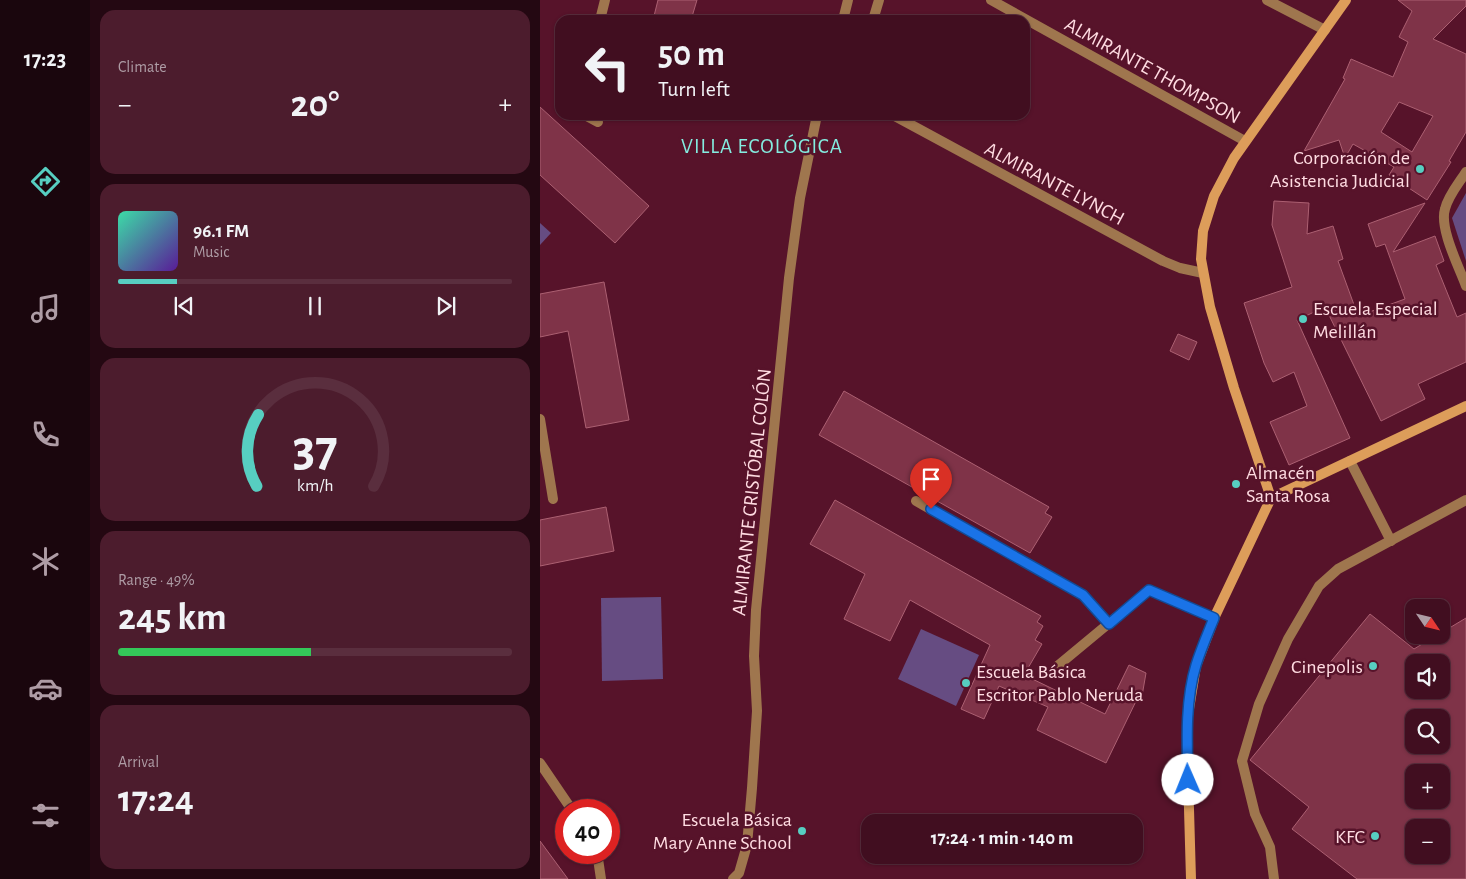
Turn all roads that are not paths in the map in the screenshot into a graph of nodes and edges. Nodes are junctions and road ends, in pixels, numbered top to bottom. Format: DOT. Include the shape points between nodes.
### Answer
graph roads {
  1 [pos="605,0"];
  2 [pos="848,0"];
  3 [pos="879,0"];
  4 [pos="991,0"];
  5 [pos="1267,0"];
  6 [pos="1346,0"];
  7 [pos="601,15"];
  8 [pos="844,15"];
  9 [pos="874,15"];
  10 [pos="1018,15"];
  11 [pos="1030,22"];
  12 [pos="1325,30"];
  13 [pos="594,120"];
  14 [pos="816,120"];
  15 [pos="902,120"];
  16 [pos="598,122"];
  17 [pos="1245,141"];
  18 [pos="1466,172"];
  19 [pos="1203,273"];
  20 [pos="1466,286"];
  21 [pos="1466,406"];
  22 [pos="540,419"];
  23 [pos="1350,461"];
  24 [pos="1271,498"];
  25 [pos="553,499"];
  26 [pos="1466,500"];
  27 [pos="916,501"];
  28 [pos="1391,541"];
  29 [pos="1214,618"];
  30 [pos="1109,624"];
  31 [pos="1056,668"];
  32 [pos="540,763"];
  33 [pos="565,799"];
  34 [pos="599,864"];
  35 [pos="736,876"];
  36 [pos="601,879"];
  37 [pos="1191,879"];
  38 [pos="1274,879"];
  1 -- 7 [label="street"];
  2 -- 8 [label="street"];
  3 -- 9 [label="street"];
  4 -- 10 [label="street, ALMIRANTE THOMPSON"];
  5 -- 12 [label="street"];
  6 -- 12 [label="street"];
  11 -- 17 [label="street, ALMIRANTE THOMPSON"];
  12 -- 17 [label="street"];
  13 -- 16 [label="street"];
  14 -- 35 [label="street, ALMIRANTE CRISTÓBAL COLÓN" via="800,198 789,278 756,610 756,711 747,845"];
  15 -- 19 [label="street, ALMIRANTE LYNCH" via="1163,261"];
  17 -- 19 [label="street" via="1206,216 1201,246"];
  18 -- 20 [label="street" via="1444,213 1448,236"];
  19 -- 24 [label="street" via="1212,316"];
  21 -- 23 [label="street"];
  22 -- 25 [label="street"];
  23 -- 24 [label="street"];
  23 -- 28 [label="street"];
  24 -- 29 [label="street"];
  26 -- 28 [label="street"];
  27 -- 30 [label="street" via="1083,595"];
  28 -- 38 [label="street" via="1338,569 1319,586 1288,639 1259,704 1242,761 1255,814 1270,847"];
  29 -- 30 [label="street" via="1149,590"];
  29 -- 37 [label="street" via="1196,666 1188,715"];
  30 -- 31 [label="street"];
  32 -- 33 [label="street"];
  34 -- 36 [label="street"];
}
